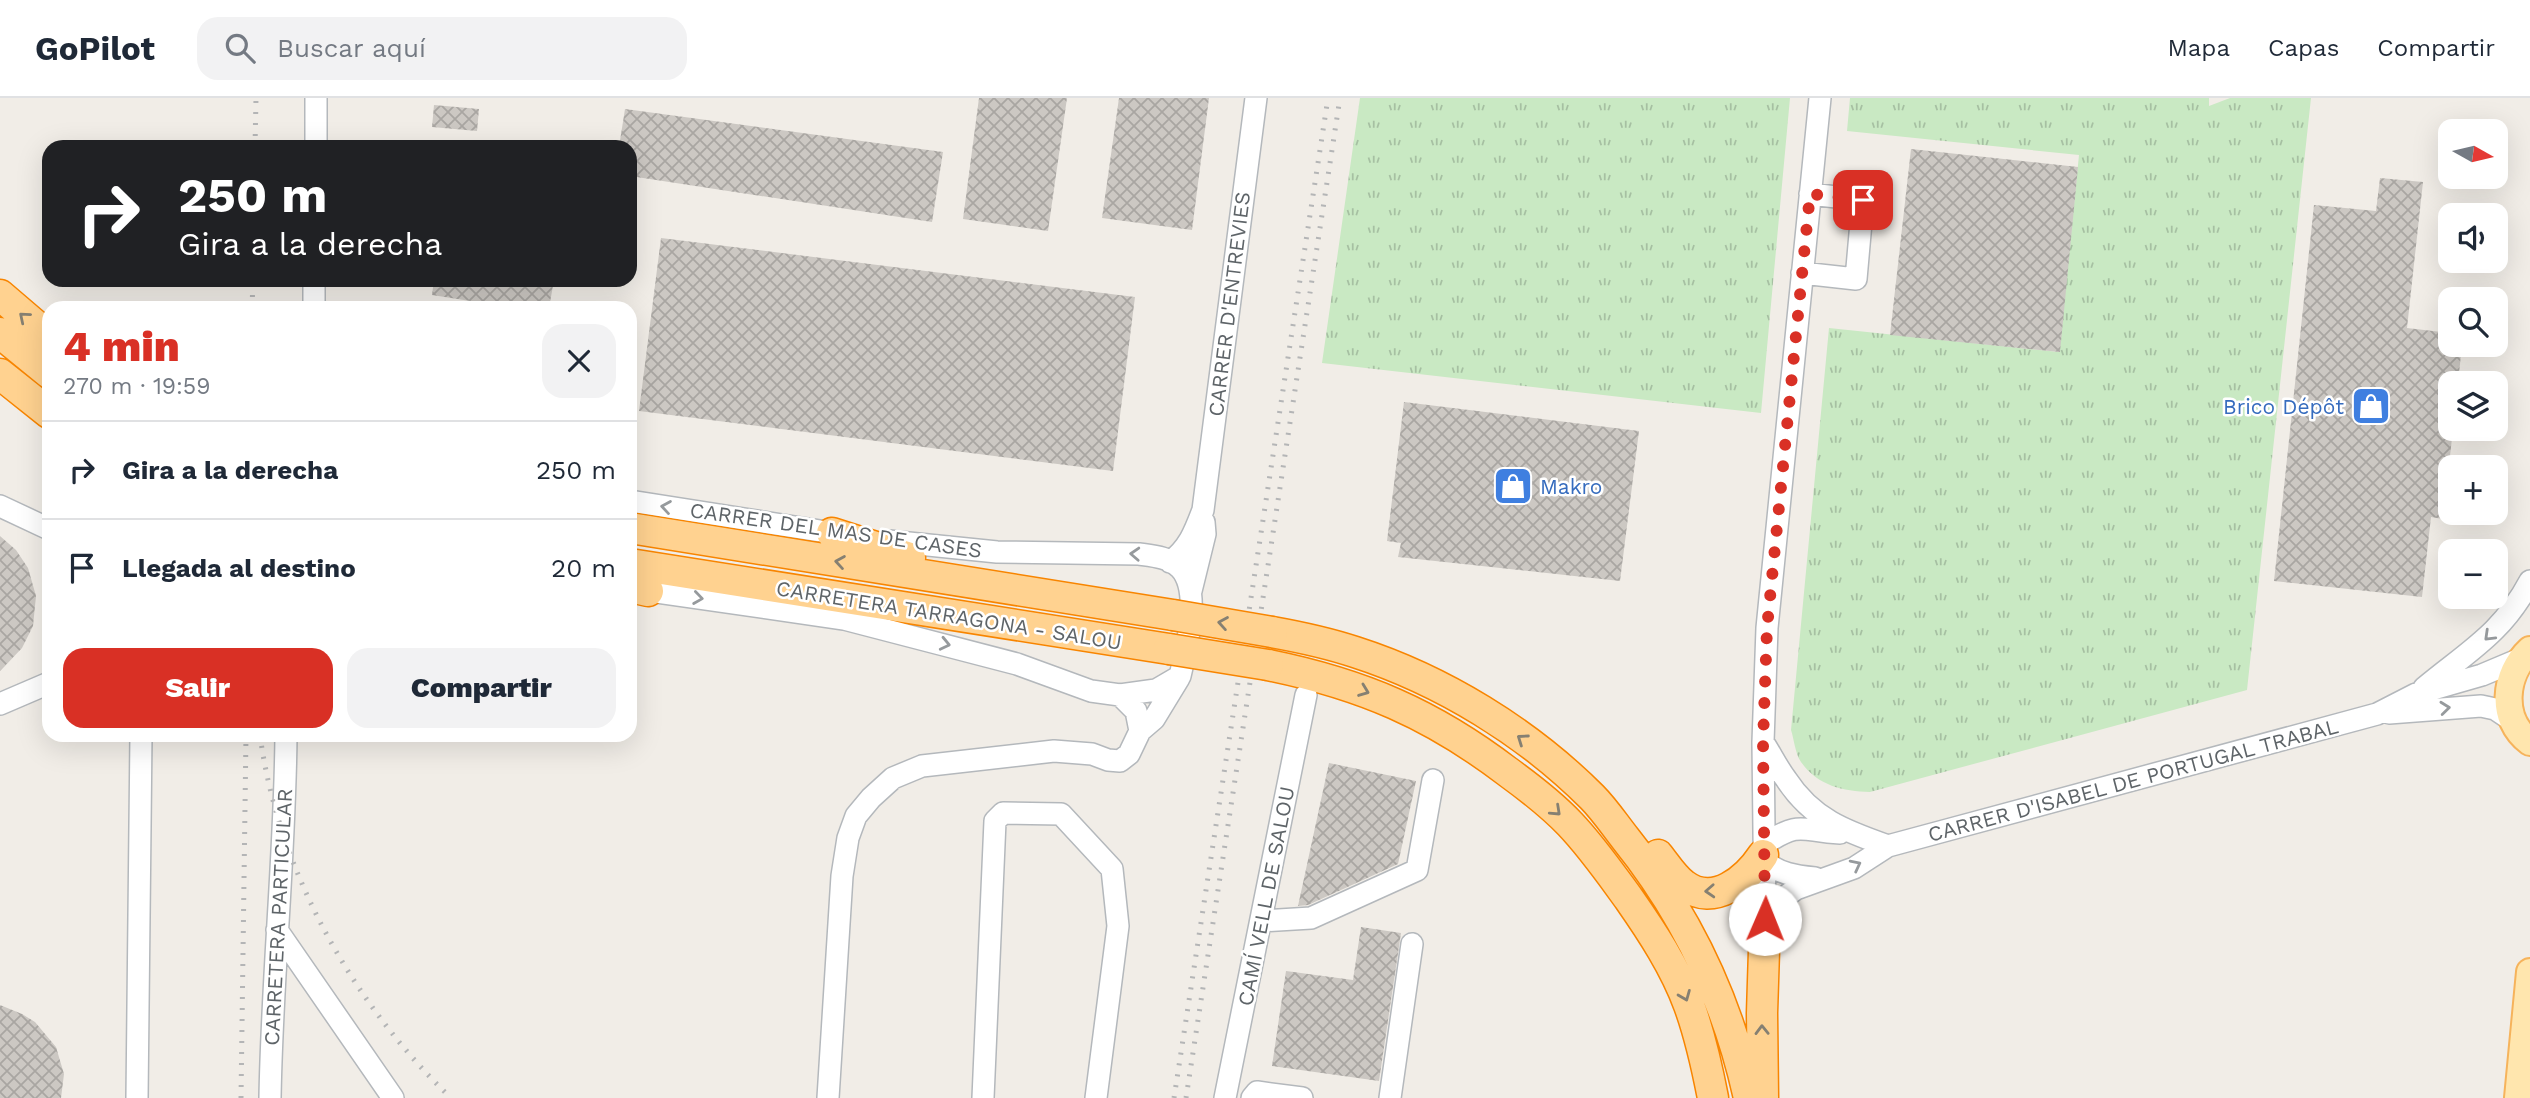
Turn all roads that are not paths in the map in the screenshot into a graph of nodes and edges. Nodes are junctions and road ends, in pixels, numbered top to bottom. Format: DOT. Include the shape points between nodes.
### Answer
graph roads {
  1 [pos="316,98"];
  2 [pos="1256,98"];
  3 [pos="1819,98"];
  4 [pos="316,140"];
  5 [pos="1810,194"];
  6 [pos="1802,273"];
  7 [pos="0,295"];
  8 [pos="42,331"];
  9 [pos="0,333"];
  10 [pos="42,367"];
  11 [pos="0,374"];
  12 [pos="42,407"];
  13 [pos="637,502"];
  14 [pos="0,506"];
  15 [pos="1203,510"];
  16 [pos="42,526"];
  17 [pos="637,529"];
  18 [pos="832,533"];
  19 [pos="1170,562"];
  20 [pos="637,565"];
  21 [pos="2530,582"];
  22 [pos="637,589"];
  23 [pos="1191,591"];
  24 [pos="1038,594"];
  25 [pos="844,620"];
  26 [pos="1001,624"];
  27 [pos="2525,654"];
  28 [pos="1180,676"];
  29 [pos="1303,683"];
  30 [pos="42,686"];
  31 [pos="2416,694"];
  32 [pos="1120,695"];
  33 [pos="0,704"];
  34 [pos="2377,714"];
  35 [pos="1140,731"];
  36 [pos="2525,739"];
  37 [pos="141,742"];
  38 [pos="286,742"];
  39 [pos="1763,742"];
  40 [pos="1433,780"];
  41 [pos="1593,798"];
  42 [pos="1853,834"];
  43 [pos="1888,846"];
  44 [pos="1764,853"];
  45 [pos="1821,878"];
  46 [pos="1765,919"];
  47 [pos="1261,922"];
  48 [pos="277,930"];
  49 [pos="1412,944"];
  50 [pos="2530,972"];
  51 [pos="830,1096"];
  52 [pos="137,1098"];
  53 [pos="270,1098"];
  54 [pos="393,1098"];
  55 [pos="983,1098"];
  56 [pos="1096,1098"];
  57 [pos="1225,1098"];
  58 [pos="1252,1098"];
  59 [pos="1302,1098"];
  60 [pos="1390,1098"];
  61 [pos="1713,1098"];
  62 [pos="1749,1098"];
  63 [pos="1763,1098"];
  64 [pos="2518,1098"];
  1 -- 4 [label="street"];
  2 -- 15 [label="street, CARRER D'ENTREVIES"];
  3 -- 5 [label="street"];
  5 -- 6 [label="street"];
  5 -- 6 [label="street" via="1863,200 1856,279"];
  6 -- 39 [label="street" via="1767,628"];
  8 -- 7 [label="highway, one-way"];
  9 -- 10 [label="highway"];
  11 -- 12 [label="highway"];
  18 -- 13 [label="street, CARRER DEL MAS DE CASES, one-way"];
  14 -- 16 [label="street"];
  15 -- 19 [label="street, CARRER D'ENTREVIES" via="1193,536"];
  15 -- 23 [label="street, CARRER D'ENTREVIES" via="1205,534"];
  24 -- 17 [label="highway, CARRETERA TARRAGONA - SALOU, one-way"];
  19 -- 18 [label="street, CARRER DEL MAS DE CASES, one-way" via="1139,554 997,552"];
  18 -- 24 [label="highway"];
  19 -- 23 [label="street" via="1181,569"];
  20 -- 26 [label="highway, CARRETERA TARRAGONA - SALOU"];
  21 -- 31 [label="street, one-way" via="2496,630"];
  22 -- 25 [label="street, one-way"];
  23 -- 28 [label="street" via="1189,634"];
  41 -- 24 [label="highway, CARRETERA TARRAGONA - SALOU, one-way, bridge" via="1545,755 1465,700 1356,652 1272,632"];
  25 -- 26 [label="highway"];
  25 -- 32 [label="street, one-way" via="982,654 1091,691"];
  26 -- 29 [label="highway, CARRETERA TARRAGONA - SALOU, bridge" via="1268,666"];
  27 -- 31 [label="street, CARRER D'ISABEL DE PORTUGAL TRABAL" via="2482,675"];
  27 -- 36 [label="main road" via="2509,685 2508,704"];
  28 -- 32 [label="street" via="1156,690"];
  28 -- 35 [label="street" via="1154,719"];
  29 -- 47 [label="street, CAMÍ VELL DE SALOU"];
  29 -- 61 [label="highway, one-way" via="1363,690 1439,724 1544,799 1569,823 1634,906 1678,978 1698,1032"];
  30 -- 33 [label="street"];
  31 -- 34 [label="street, CARRER D'ISABEL DE PORTUGAL TRABAL"];
  32 -- 35 [label="street" via="1136,711"];
  34 -- 36 [label="street, CARRER D'ISABEL DE PORTUGAL TRABAL, one-way" via="2481,706 2495,709"];
  34 -- 43 [label="street, CARRER D'ISABEL DE PORTUGAL TRABAL"];
  35 -- 51 [label="street" via="1129,754 1120,761 1054,751 922,766 893,778 871,798 856,816 842,876"];
  37 -- 52 [label="street"];
  38 -- 48 [label="street, CARRETERA PARTICULAR"];
  39 -- 42 [label="street" via="1809,808"];
  39 -- 44 [label="street"];
  40 -- 47 [label="street" via="1417,870 1311,918"];
  44 -- 41 [label="highway, one-way" via="1736,885 1702,893 1683,885 1634,824"];
  41 -- 62 [label="highway" via="1663,890 1693,939 1726,1015"];
  42 -- 43 [label="street"];
  42 -- 44 [label="street" via="1803,827 1787,830"];
  45 -- 43 [label="street, CARRER D'ISABEL DE PORTUGAL TRABAL, one-way" via="1854,868"];
  44 -- 45 [label="street" via="1776,871"];
  44 -- 46 [label="street"];
  45 -- 46 [label="street" via="1779,901"];
  63 -- 46 [label="highway, one-way"];
  47 -- 57 [label="street, CAMÍ VELL DE SALOU"];
  48 -- 53 [label="street, CARRETERA PARTICULAR"];
  48 -- 54 [label="street"];
  49 -- 60 [label="street"];
  50 -- 64 [label="main road"];
  55 -- 56 [label="street" via="995,821 1003,813 1061,814 1112,869 1118,926"];
  58 -- 59 [label="street" via="1258,1092"];
}
